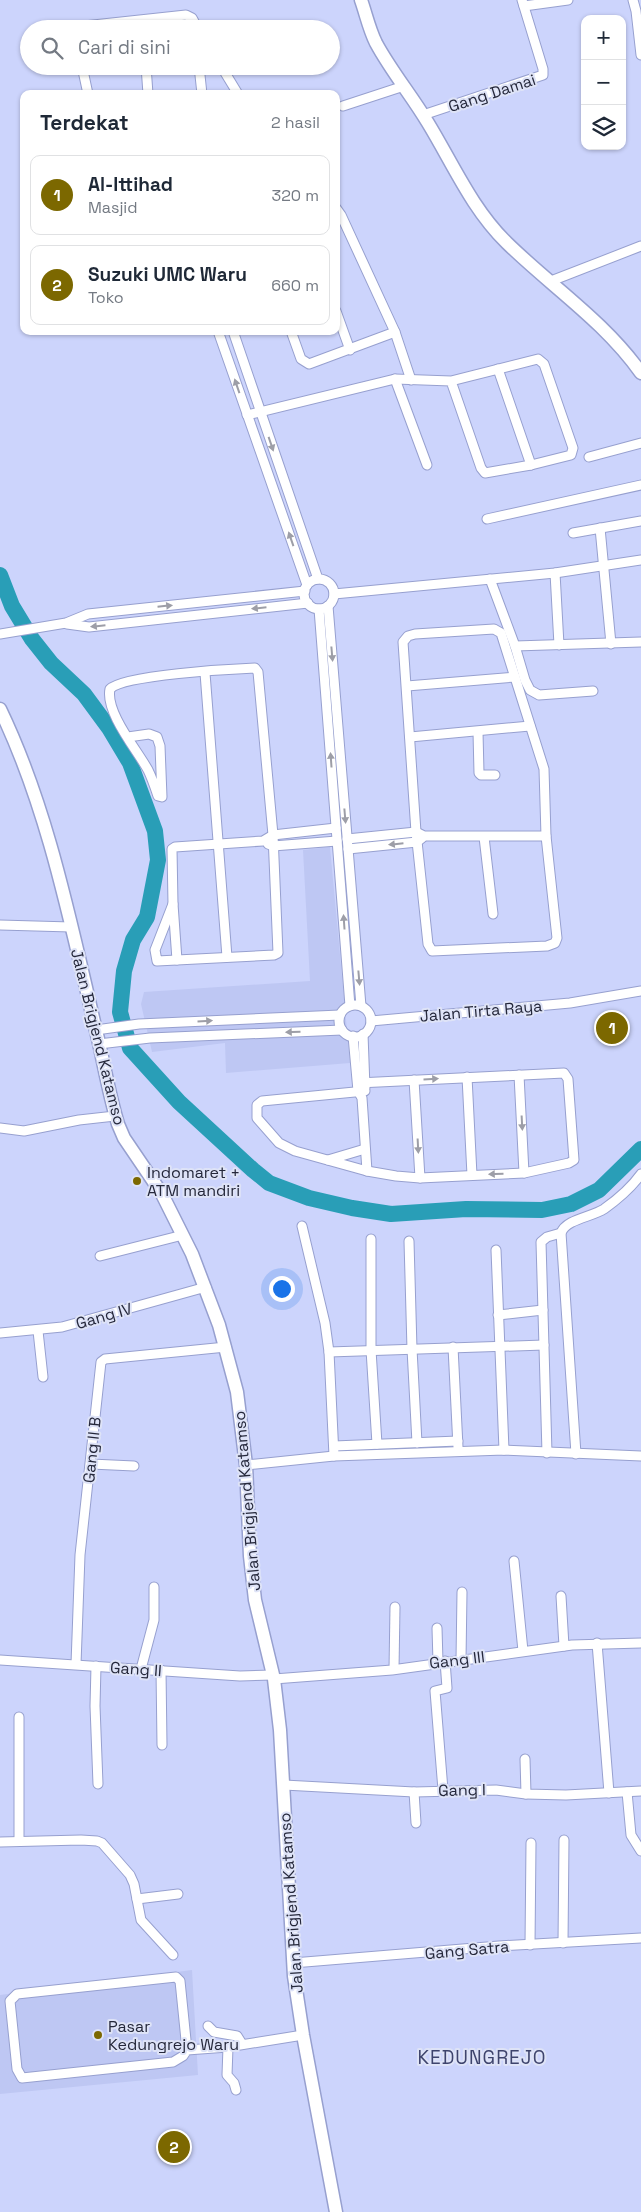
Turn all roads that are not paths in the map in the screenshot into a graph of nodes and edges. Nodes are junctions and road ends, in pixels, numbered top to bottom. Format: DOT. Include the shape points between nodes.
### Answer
graph roads {
  1 [pos="361,0"];
  2 [pos="568,0"];
  3 [pos="633,0"];
  4 [pos="523,3"];
  5 [pos="162,20"];
  6 [pos="193,20"];
  7 [pos="641,55"];
  8 [pos="84,75"];
  9 [pos="147,75"];
  10 [pos="201,75"];
  11 [pos="226,75"];
  12 [pos="404,86"];
  13 [pos="87,90"];
  14 [pos="148,90"];
  15 [pos="202,90"];
  16 [pos="236,90"];
  17 [pos="343,106"];
  18 [pos="423,115"];
  19 [pos="340,216"];
  20 [pos="641,246"];
  21 [pos="551,281"];
  22 [pos="340,322"];
  23 [pos="395,332"];
  24 [pos="219,335"];
  25 [pos="234,335"];
  26 [pos="292,335"];
  27 [pos="350,350"];
  28 [pos="498,369"];
  29 [pos="641,373"];
  30 [pos="395,379"];
  31 [pos="411,380"];
  32 [pos="451,381"];
  33 [pos="260,412"];
  34 [pos="247,415"];
  35 [pos="641,443"];
  36 [pos="589,457"];
  37 [pos="427,465"];
  38 [pos="531,465"];
  39 [pos="641,485"];
  40 [pos="487,519"];
  41 [pos="641,521"];
  42 [pos="600,528"];
  43 [pos="573,533"];
  44 [pos="641,560"];
  45 [pos="605,566"];
  46 [pos="555,573"];
  47 [pos="318,579"];
  48 [pos="490,579"];
  49 [pos="306,588"];
  50 [pos="334,594"];
  51 [pos="308,603"];
  52 [pos="324,607"];
  53 [pos="66,624"];
  54 [pos="3,633"];
  55 [pos="641,642"];
  56 [pos="611,644"];
  57 [pos="559,645"];
  58 [pos="515,646"];
  59 [pos="205,673"];
  60 [pos="515,677"];
  61 [pos="407,686"];
  62 [pos="594,691"];
  63 [pos="0,709"];
  64 [pos="530,726"];
  65 [pos="478,732"];
  66 [pos="128,737"];
  67 [pos="410,737"];
  68 [pos="495,775"];
  69 [pos="336,828"];
  70 [pos="272,835"];
  71 [pos="546,836"];
  72 [pos="419,837"];
  73 [pos="484,837"];
  74 [pos="262,841"];
  75 [pos="337,841"];
  76 [pos="218,844"];
  77 [pos="348,844"];
  78 [pos="273,846"];
  79 [pos="173,904"];
  80 [pos="493,914"];
  81 [pos="0,925"];
  82 [pos="71,926"];
  83 [pos="227,957"];
  84 [pos="177,960"];
  85 [pos="641,991"];
  86 [pos="350,1006"];
  87 [pos="361,1006"];
  88 [pos="340,1015"];
  89 [pos="371,1021"];
  90 [pos="183,1022"];
  91 [pos="148,1024"];
  92 [pos="96,1030"];
  93 [pos="342,1030"];
  94 [pos="363,1034"];
  95 [pos="353,1036"];
  96 [pos="184,1037"];
  97 [pos="150,1038"];
  98 [pos="99,1044"];
  99 [pos="519,1075"];
  100 [pos="467,1077"];
  101 [pos="414,1080"];
  102 [pos="361,1089"];
  103 [pos="115,1116"];
  104 [pos="0,1128"];
  105 [pos="365,1149"];
  106 [pos="327,1160"];
  107 [pos="367,1171"];
  108 [pos="524,1173"];
  109 [pos="641,1174"];
  110 [pos="472,1175"];
  111 [pos="420,1178"];
  112 [pos="302,1226"];
  113 [pos="561,1234"];
  114 [pos="183,1235"];
  115 [pos="371,1239"];
  116 [pos="409,1241"];
  117 [pos="496,1250"];
  118 [pos="100,1256"];
  119 [pos="206,1287"];
  120 [pos="543,1310"];
  121 [pos="498,1315"];
  122 [pos="38,1331"];
  123 [pos="0,1333"];
  124 [pos="544,1345"];
  125 [pos="226,1346"];
  126 [pos="500,1346"];
  127 [pos="453,1347"];
  128 [pos="412,1349"];
  129 [pos="371,1350"];
  130 [pos="329,1352"];
  131 [pos="43,1377"];
  132 [pos="458,1441"];
  133 [pos="417,1443"];
  134 [pos="377,1444"];
  135 [pos="334,1446"];
  136 [pos="504,1450"];
  137 [pos="458,1452"];
  138 [pos="546,1453"];
  139 [pos="576,1454"];
  140 [pos="334,1456"];
  141 [pos="641,1456"];
  142 [pos="91,1464"];
  143 [pos="246,1464"];
  144 [pos="134,1466"];
  145 [pos="514,1561"];
  146 [pos="154,1586"];
  147 [pos="462,1592"];
  148 [pos="561,1596"];
  149 [pos="395,1607"];
  150 [pos="437,1628"];
  151 [pos="597,1643"];
  152 [pos="641,1643"];
  153 [pos="564,1646"];
  154 [pos="523,1651"];
  155 [pos="0,1660"];
  156 [pos="461,1660"];
  157 [pos="442,1662"];
  158 [pos="76,1664"];
  159 [pos="96,1666"];
  160 [pos="141,1668"];
  161 [pos="394,1669"];
  162 [pos="161,1670"];
  163 [pos="273,1677"];
  164 [pos="19,1717"];
  165 [pos="162,1745"];
  166 [pos="525,1759"];
  167 [pos="98,1784"];
  168 [pos="284,1785"];
  169 [pos="443,1790"];
  170 [pos="641,1791"];
  171 [pos="414,1792"];
  172 [pos="627,1792"];
  173 [pos="609,1793"];
  174 [pos="526,1794"];
  175 [pos="416,1823"];
  176 [pos="564,1840"];
  177 [pos="19,1841"];
  178 [pos="0,1842"];
  179 [pos="531,1843"];
  180 [pos="641,1851"];
  181 [pos="178,1894"];
  182 [pos="137,1899"];
  183 [pos="641,1938"];
  184 [pos="563,1943"];
  185 [pos="530,1945"];
  186 [pos="173,1955"];
  187 [pos="293,1963"];
  188 [pos="208,2026"];
  189 [pos="303,2036"];
  190 [pos="242,2044"];
  191 [pos="228,2047"];
  192 [pos="187,2050"];
  193 [pos="236,2090"];
  194 [pos="336,2212"];
  1 -- 12 [label="street" via="376,43"];
  2 -- 4 [label="street"];
  3 -- 7 [label="street"];
  4 -- 18 [label="street, Gang Damai" via="543,75"];
  5 -- 6 [label="street" via="186,15"];
  8 -- 13 [label="street"];
  9 -- 14 [label="street"];
  10 -- 15 [label="street"];
  11 -- 16 [label="street"];
  12 -- 17 [label="street"];
  12 -- 18 [label="street"];
  18 -- 21 [label="street" via="480,212 507,243"];
  19 -- 23 [label="street"];
  20 -- 21 [label="street"];
  21 -- 29 [label="street" via="612,336"];
  22 -- 27 [label="street"];
  23 -- 27 [label="street"];
  23 -- 31 [label="street"];
  34 -- 24 [label="street, one-way"];
  25 -- 33 [label="street"];
  26 -- 27 [label="street" via="301,359 307,364"];
  28 -- 32 [label="street"];
  28 -- 38 [label="street"];
  28 -- 38 [label="street" via="538,359 548,373 573,451 566,457"];
  30 -- 31 [label="street"];
  30 -- 33 [label="street"];
  30 -- 37 [label="street"];
  31 -- 32 [label="street"];
  32 -- 38 [label="street" via="484,473"];
  33 -- 34 [label="street"];
  33 -- 47 [label="street, one-way"];
  49 -- 34 [label="street, one-way"];
  35 -- 36 [label="street"];
  39 -- 40 [label="street"];
  41 -- 42 [label="street"];
  42 -- 43 [label="street"];
  42 -- 45 [label="street"];
  44 -- 45 [label="street"];
  45 -- 46 [label="street"];
  45 -- 56 [label="street"];
  46 -- 48 [label="street"];
  46 -- 57 [label="street"];
  47 -- 49 [label="street"];
  47 -- 50 [label="street" via="329,582"];
  48 -- 50 [label="street"];
  48 -- 58 [label="street"];
  49 -- 51 [label="street"];
  53 -- 49 [label="street, one-way" via="88,614"];
  50 -- 52 [label="street"];
  51 -- 52 [label="street" via="313,607"];
  51 -- 53 [label="street, one-way" via="89,628"];
  69 -- 52 [label="street, one-way"];
  52 -- 77 [label="street, one-way"];
  53 -- 54 [label="street"];
  55 -- 56 [label="street"];
  56 -- 57 [label="street"];
  57 -- 58 [label="street"];
  58 -- 62 [label="street" via="525,680 533,693"];
  59 -- 66 [label="street" via="139,679 112,687 111,705"];
  59 -- 70 [label="street" via="255,668 258,672"];
  59 -- 76 [label="street"];
  60 -- 61 [label="street"];
  60 -- 61 [label="street" via="501,633 496,629 415,634 403,642"];
  60 -- 64 [label="street"];
  61 -- 67 [label="street"];
  63 -- 82 [label="street, Jalan Brigjend Katamso" via="44,821"];
  64 -- 65 [label="street"];
  64 -- 71 [label="street" via="544,769"];
  65 -- 67 [label="street"];
  65 -- 68 [label="street" via="479,773"];
  66 -- 66 [label="street" via="153,734 158,738 162,797 158,796"];
  67 -- 72 [label="street"];
  69 -- 70 [label="street"];
  69 -- 75 [label="street"];
  70 -- 74 [label="street"];
  70 -- 78 [label="street"];
  71 -- 72 [label="street" via="555,943 435,951 430,950"];
  71 -- 73 [label="street"];
  72 -- 73 [label="street"];
  72 -- 77 [label="street"];
  73 -- 80 [label="street"];
  74 -- 76 [label="street"];
  74 -- 78 [label="street"];
  75 -- 78 [label="street"];
  86 -- 75 [label="street, one-way"];
  76 -- 79 [label="street" via="172,849"];
  76 -- 83 [label="street"];
  77 -- 87 [label="street, one-way"];
  78 -- 83 [label="street" via="278,953"];
  79 -- 84 [label="street"];
  79 -- 84 [label="street" via="154,955 158,961"];
  81 -- 82 [label="street"];
  82 -- 92 [label="street, Jalan Brigjend Katamso"];
  83 -- 84 [label="street"];
  85 -- 89 [label="street, Jalan Tirta Raya" via="570,1003"];
  86 -- 87 [label="street"];
  86 -- 88 [label="street"];
  87 -- 89 [label="street"];
  90 -- 88 [label="street, one-way"];
  88 -- 93 [label="street"];
  89 -- 94 [label="street"];
  90 -- 91 [label="street"];
  90 -- 96 [label="street"];
  91 -- 92 [label="street"];
  91 -- 97 [label="street"];
  92 -- 98 [label="street, Jalan Brigjend Katamso"];
  93 -- 95 [label="street"];
  93 -- 96 [label="street, one-way"];
  94 -- 95 [label="street"];
  94 -- 102 [label="street"];
  95 -- 102 [label="street"];
  96 -- 97 [label="street"];
  97 -- 98 [label="street"];
  98 -- 103 [label="street, Jalan Brigjend Katamso"];
  99 -- 100 [label="street"];
  99 -- 108 [label="street, one-way"];
  99 -- 108 [label="street" via="566,1074 574,1157 569,1164"];
  101 -- 100 [label="street, one-way"];
  100 -- 110 [label="street"];
  101 -- 102 [label="street"];
  101 -- 111 [label="street, one-way"];
  102 -- 105 [label="street"];
  102 -- 106 [label="street" via="262,1101 257,1105 257,1118 279,1143"];
  103 -- 104 [label="street" via="24,1131"];
  103 -- 114 [label="street, Jalan Brigjend Katamso" via="124,1138 156,1184"];
  105 -- 106 [label="street"];
  105 -- 107 [label="street"];
  106 -- 107 [label="street"];
  107 -- 111 [label="street"];
  108 -- 110 [label="street, one-way"];
  109 -- 113 [label="street" via="616,1200 602,1210 565,1226"];
  110 -- 111 [label="street"];
  112 -- 130 [label="street"];
  113 -- 120 [label="street" via="541,1242"];
  113 -- 139 [label="street"];
  114 -- 118 [label="street"];
  114 -- 119 [label="street, Jalan Brigjend Katamso"];
  115 -- 129 [label="street"];
  116 -- 128 [label="street"];
  117 -- 121 [label="street"];
  119 -- 122 [label="street, Gang IV" via="86,1322"];
  119 -- 125 [label="street, Jalan Brigjend Katamso"];
  120 -- 121 [label="street"];
  120 -- 124 [label="street"];
  121 -- 126 [label="street"];
  122 -- 123 [label="street, Gang IV"];
  122 -- 131 [label="street"];
  124 -- 126 [label="street"];
  124 -- 138 [label="street"];
  125 -- 142 [label="street, Gang II B" via="102,1360"];
  125 -- 143 [label="street, Jalan Brigjend Katamso" via="237,1392"];
  126 -- 127 [label="street"];
  126 -- 136 [label="street"];
  127 -- 128 [label="street"];
  127 -- 132 [label="street"];
  128 -- 129 [label="street"];
  128 -- 133 [label="street"];
  129 -- 130 [label="street"];
  129 -- 134 [label="street"];
  130 -- 135 [label="street"];
  132 -- 133 [label="street"];
  132 -- 137 [label="street"];
  133 -- 134 [label="street"];
  134 -- 135 [label="street"];
  135 -- 140 [label="street"];
  136 -- 137 [label="street"];
  136 -- 138 [label="street"];
  137 -- 140 [label="street"];
  138 -- 139 [label="street"];
  139 -- 141 [label="street"];
  140 -- 143 [label="street"];
  142 -- 144 [label="street"];
  142 -- 158 [label="street, Gang II B" via="80,1555"];
  143 -- 163 [label="street, Jalan Brigjend Katamso" via="255,1600"];
  145 -- 154 [label="street"];
  146 -- 160 [label="street" via="154,1620"];
  147 -- 156 [label="street"];
  148 -- 153 [label="street"];
  149 -- 161 [label="street"];
  150 -- 157 [label="street"];
  151 -- 152 [label="street, Gang III"];
  151 -- 153 [label="street, Gang III"];
  151 -- 173 [label="street"];
  153 -- 154 [label="street, Gang III"];
  154 -- 156 [label="street, Gang III"];
  155 -- 158 [label="street, Gang II"];
  156 -- 157 [label="street, Gang III"];
  157 -- 161 [label="street, Gang III"];
  157 -- 169 [label="street" via="447,1688 435,1692"];
  158 -- 159 [label="street, Gang II"];
  159 -- 160 [label="street, Gang II"];
  159 -- 167 [label="street"];
  160 -- 162 [label="street, Gang II"];
  161 -- 163 [label="street, Gang III"];
  162 -- 163 [label="street, Gang II"];
  162 -- 165 [label="street"];
  163 -- 168 [label="street, Jalan Brigjend Katamso"];
  164 -- 177 [label="street"];
  166 -- 174 [label="street"];
  168 -- 171 [label="street, Gang I"];
  168 -- 187 [label="street, Jalan Brigjend Katamso"];
  169 -- 171 [label="street, Gang I"];
  169 -- 174 [label="street, Gang I" via="496,1790"];
  170 -- 172 [label="street, Gang I"];
  171 -- 175 [label="street"];
  172 -- 173 [label="street, Gang I"];
  172 -- 180 [label="street" via="631,1835"];
  173 -- 174 [label="street, Gang I"];
  176 -- 184 [label="street"];
  177 -- 178 [label="street"];
  177 -- 182 [label="street" via="98,1841 130,1875"];
  179 -- 185 [label="street"];
  181 -- 182 [label="street"];
  182 -- 186 [label="street" via="141,1920"];
  183 -- 184 [label="street, Gang Satra"];
  184 -- 185 [label="street, Gang Satra"];
  185 -- 187 [label="street, Gang Satra"];
  187 -- 189 [label="street, Jalan Brigjend Katamso"];
  188 -- 190 [label="street" via="214,2032 237,2036"];
  189 -- 190 [label="street"];
  189 -- 194 [label="street, Jalan Brigjend Katamso"];
  190 -- 191 [label="street"];
  191 -- 192 [label="street"];
  191 -- 193 [label="street" via="228,2075"];
  192 -- 192 [label="street" via="173,2062 22,2078 17,2069 10,2001 16,1994 176,1977 180,1981"];
}
